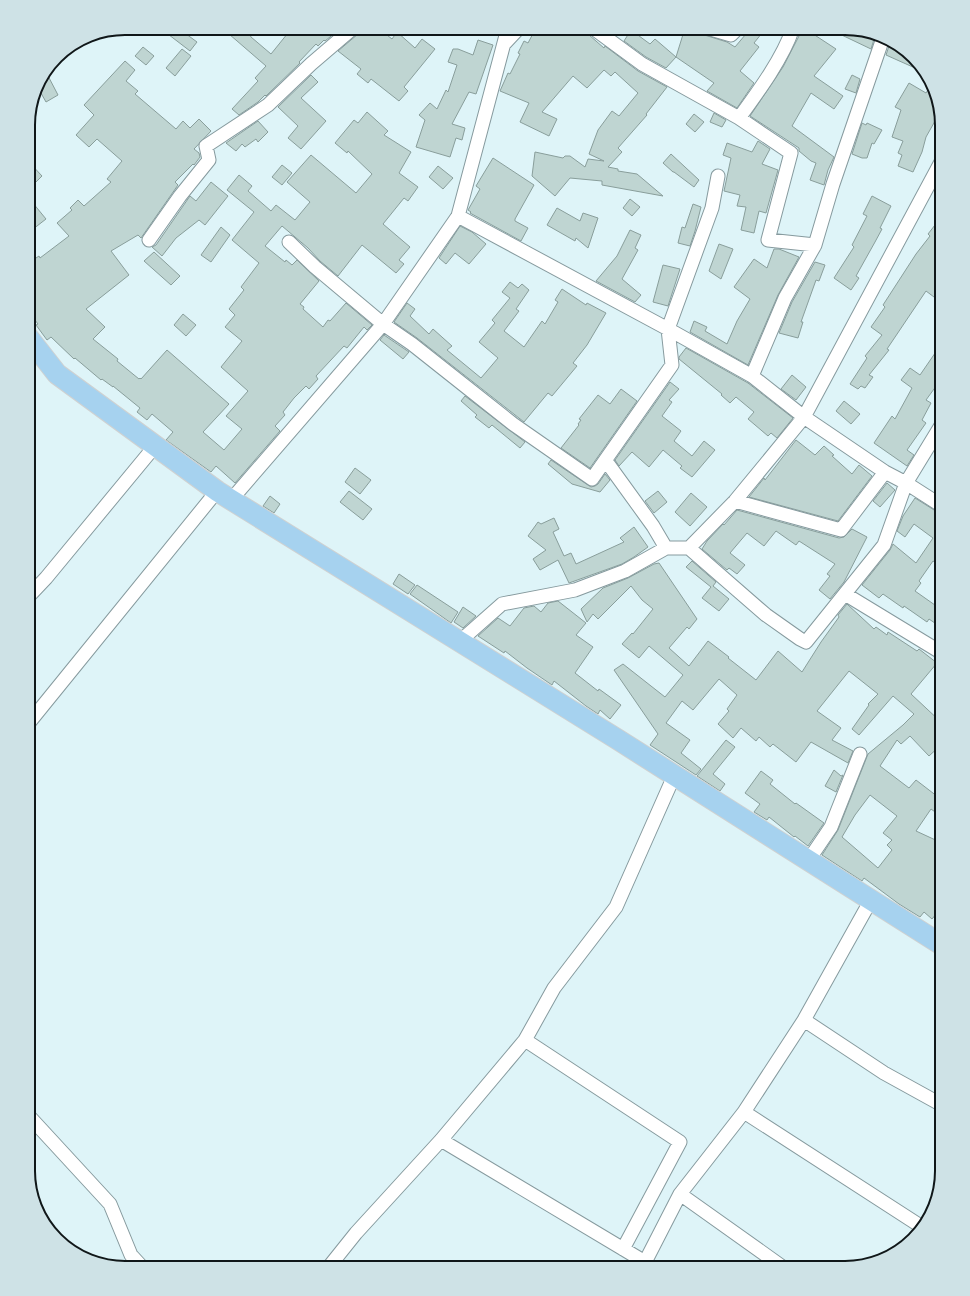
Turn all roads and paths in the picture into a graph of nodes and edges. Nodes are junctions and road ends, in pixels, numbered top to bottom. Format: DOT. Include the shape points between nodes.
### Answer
graph roads {
  1 [pos="345,35"];
  2 [pos="506,35"];
  3 [pos="512,35"];
  4 [pos="603,35"];
  5 [pos="790,35"];
  6 [pos="881,43"];
  7 [pos="503,45"];
  8 [pos="739,118"];
  9 [pos="935,173"];
  10 [pos="718,176"];
  11 [pos="458,216"];
  12 [pos="150,240"];
  13 [pos="289,242"];
  14 [pos="815,245"];
  15 [pos="383,324"];
  16 [pos="668,329"];
  17 [pos="35,346"];
  18 [pos="752,376"];
  19 [pos="804,417"];
  20 [pos="935,436"];
  21 [pos="155,446"];
  22 [pos="606,461"];
  23 [pos="885,472"];
  24 [pos="906,484"];
  25 [pos="224,495"];
  26 [pos="736,501"];
  27 [pos="935,502"];
  28 [pos="666,548"];
  29 [pos="689,548"];
  30 [pos="35,589"];
  31 [pos="844,594"];
  32 [pos="459,642"];
  33 [pos="935,649"];
  34 [pos="35,716"];
  35 [pos="860,754"];
  36 [pos="674,776"];
  37 [pos="808,861"];
  38 [pos="870,900"];
  39 [pos="935,941"];
  40 [pos="804,1020"];
  41 [pos="525,1040"];
  42 [pos="935,1101"];
  43 [pos="744,1112"];
  44 [pos="35,1123"];
  45 [pos="441,1140"];
  46 [pos="680,1194"];
  47 [pos="918,1224"];
  48 [pos="623,1249"];
  49 [pos="137,1261"];
  50 [pos="334,1261"];
  51 [pos="639,1261"];
  52 [pos="646,1261"];
  53 [pos="774,1261"];
  1 -- 12 [label="street" via="268,105 206,146 209,160"];
  2 -- 7 [label="street"];
  3 -- 7 [label="street"];
  4 -- 8 [label="street" via="642,64"];
  5 -- 8 [label="street" via="760,89"];
  6 -- 14 [label="street"];
  7 -- 11 [label="street"];
  8 -- 14 [label="street" via="791,153 768,240"];
  9 -- 19 [label="street"];
  10 -- 16 [label="street" via="712,208"];
  11 -- 15 [label="street"];
  11 -- 16 [label="street"];
  13 -- 15 [label="street"];
  14 -- 18 [label="street" via="785,298"];
  15 -- 22 [label="street" via="513,424 592,479"];
  15 -- 25 [label="street"];
  16 -- 18 [label="street"];
  16 -- 22 [label="street" via="672,365"];
  17 -- 21 [label="main road" via="57,374"];
  18 -- 19 [label="street"];
  19 -- 23 [label="street"];
  19 -- 26 [label="street"];
  20 -- 24 [label="street"];
  21 -- 25 [label="main road"];
  21 -- 30 [label="street"];
  22 -- 28 [label="street"];
  23 -- 24 [label="street"];
  23 -- 26 [label="street" via="841,530"];
  24 -- 27 [label="street"];
  24 -- 31 [label="street" via="884,545"];
  25 -- 32 [label="main road"];
  25 -- 34 [label="street"];
  26 -- 29 [label="street"];
  28 -- 29 [label="street"];
  28 -- 32 [label="street" via="625,572 575,590 502,604"];
  29 -- 31 [label="street" via="766,616 806,642"];
  31 -- 33 [label="street"];
  32 -- 36 [label="main road"];
  35 -- 37 [label="street" via="831,827"];
  36 -- 37 [label="main road"];
  36 -- 41 [label="street" via="616,907 554,988"];
  37 -- 38 [label="main road"];
  38 -- 39 [label="main road"];
  38 -- 40 [label="street"];
  40 -- 42 [label="street" via="884,1073"];
  40 -- 43 [label="street"];
  41 -- 45 [label="street"];
  41 -- 48 [label="street" via="680,1142"];
  43 -- 46 [label="street"];
  43 -- 47 [label="street"];
  44 -- 49 [label="street" via="110,1204 131,1255"];
  45 -- 48 [label="street"];
  45 -- 50 [label="street"];
  46 -- 52 [label="street"];
  46 -- 53 [label="street"];
  48 -- 51 [label="street"];
}
